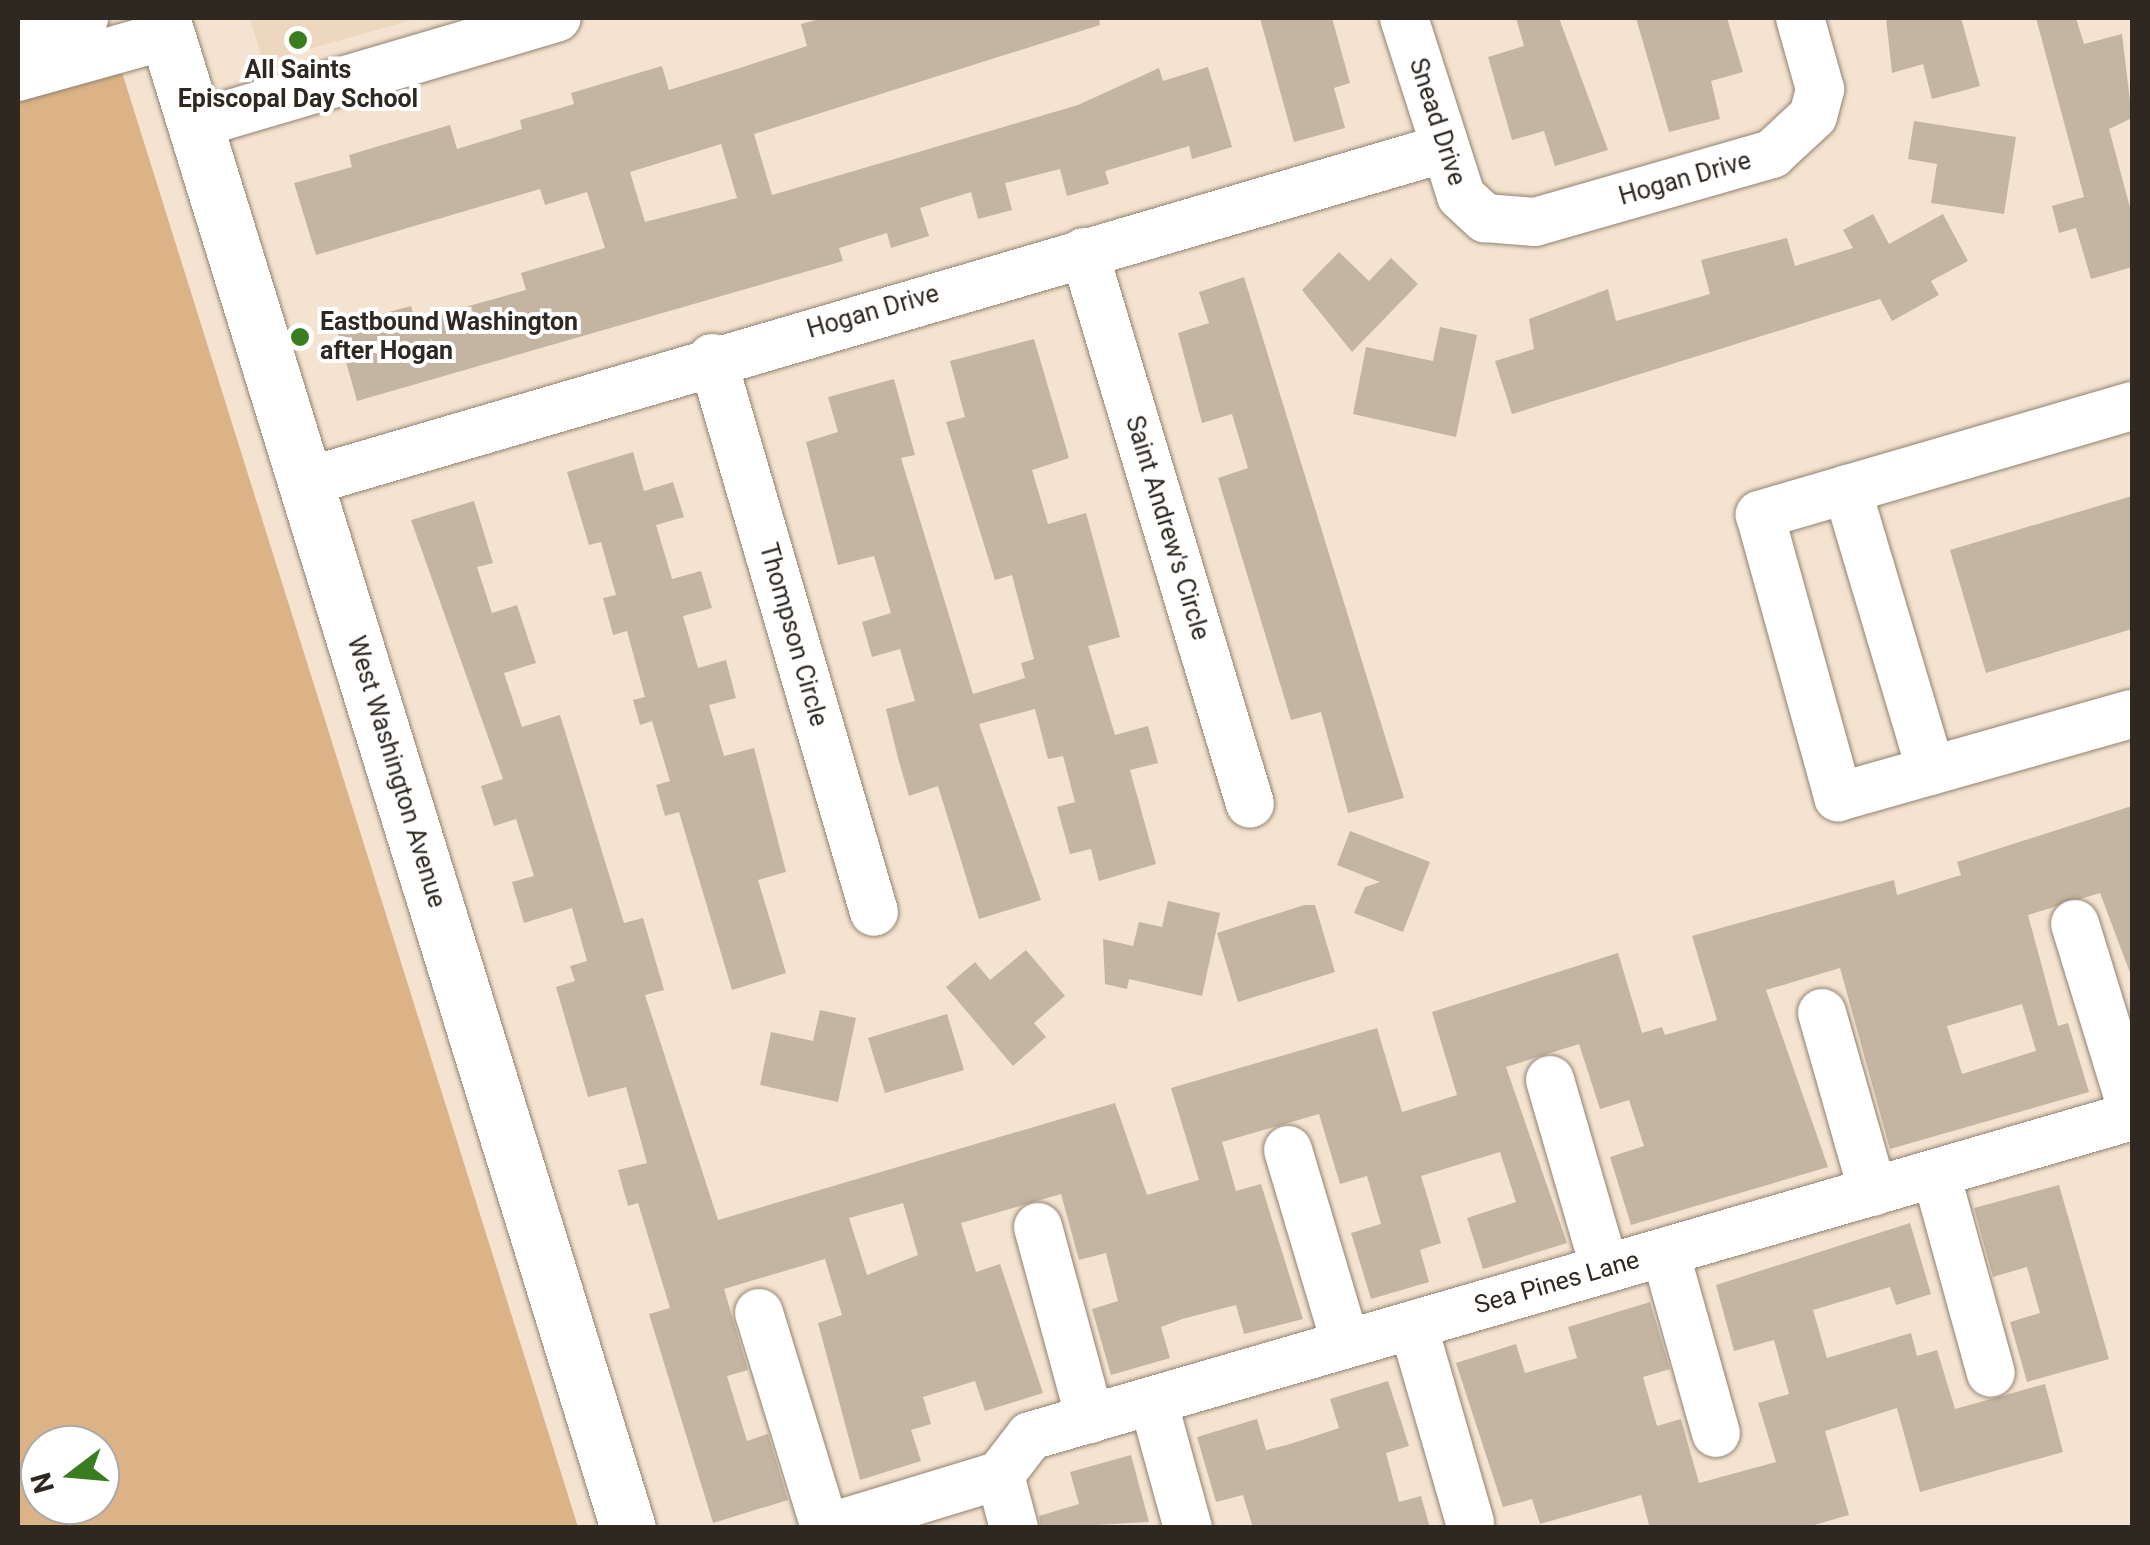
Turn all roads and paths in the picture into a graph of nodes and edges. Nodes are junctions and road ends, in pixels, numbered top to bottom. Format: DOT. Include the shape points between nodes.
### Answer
graph roads {
  1 [pos="84,18"];
  2 [pos="557,18"];
  3 [pos="1404,18"];
  4 [pos="1800,18"];
  5 [pos="165,26"];
  6 [pos="458,32"];
  7 [pos="18,37"];
  8 [pos="18,77"];
  9 [pos="196,124"];
  10 [pos="1442,149"];
  11 [pos="1485,218"];
  12 [pos="1084,252"];
  13 [pos="712,358"];
  14 [pos="2132,406"];
  15 [pos="306,482"];
  16 [pos="1848,489"];
  17 [pos="2132,714"];
  18 [pos="1931,771"];
  19 [pos="1250,804"];
  20 [pos="874,912"];
  21 [pos="2074,924"];
  22 [pos="1822,1013"];
  23 [pos="1550,1080"];
  24 [pos="2132,1113"];
  25 [pos="1288,1150"];
  26 [pos="1936,1174"];
  27 [pos="1873,1192"];
  28 [pos="1038,1227"];
  29 [pos="1665,1252"];
  30 [pos="1605,1269"];
  31 [pos="758,1313"];
  32 [pos="1414,1325"];
  33 [pos="1346,1344"];
  34 [pos="1991,1373"];
  35 [pos="1154,1400"];
  36 [pos="1090,1419"];
  37 [pos="1716,1434"];
  38 [pos="1000,1475"];
  39 [pos="1470,1523"];
  40 [pos="628,1528"];
  41 [pos="826,1528"];
  42 [pos="1014,1528"];
  43 [pos="1188,1528"];
  1 -- 7 [label="street"];
  2 -- 6 [label="street"];
  3 -- 10 [label="street, Snead Drive"];
  4 -- 11 [label="street, Hogan Drive" via="1820,89 1813,116 1772,154 1534,222"];
  5 -- 8 [label="street"];
  5 -- 9 [label="main road, West Washington Avenue"];
  6 -- 9 [label="street"];
  9 -- 15 [label="main road, West Washington Avenue"];
  10 -- 11 [label="street, Snead Drive" via="1461,196"];
  10 -- 12 [label="street, Hogan Drive"];
  12 -- 13 [label="street, Hogan Drive"];
  12 -- 19 [label="street, Saint Andrew's Circle"];
  13 -- 15 [label="street, Hogan Drive"];
  13 -- 20 [label="street, Thompson Circle"];
  14 -- 16 [label="street"];
  15 -- 40 [label="main road, West Washington Avenue"];
  16 -- 18 [label="street"];
  16 -- 18 [label="street" via="1760,515 1838,798"];
  17 -- 18 [label="street"];
  21 -- 24 [label="street"];
  22 -- 27 [label="street"];
  23 -- 30 [label="street"];
  24 -- 26 [label="street, Sea Pines Lane"];
  25 -- 33 [label="street"];
  26 -- 27 [label="street, Sea Pines Lane"];
  26 -- 34 [label="street"];
  27 -- 29 [label="street, Sea Pines Lane"];
  28 -- 36 [label="street"];
  29 -- 30 [label="street, Sea Pines Lane"];
  29 -- 37 [label="street"];
  30 -- 32 [label="street, Sea Pines Lane"];
  31 -- 41 [label="street"];
  32 -- 33 [label="street, Sea Pines Lane"];
  32 -- 39 [label="street"];
  33 -- 35 [label="street, Sea Pines Lane"];
  35 -- 36 [label="street, Sea Pines Lane"];
  35 -- 43 [label="street"];
  36 -- 38 [label="street, Sea Pines Lane" via="1030,1436"];
  38 -- 41 [label="street"];
  38 -- 42 [label="street"];
}
